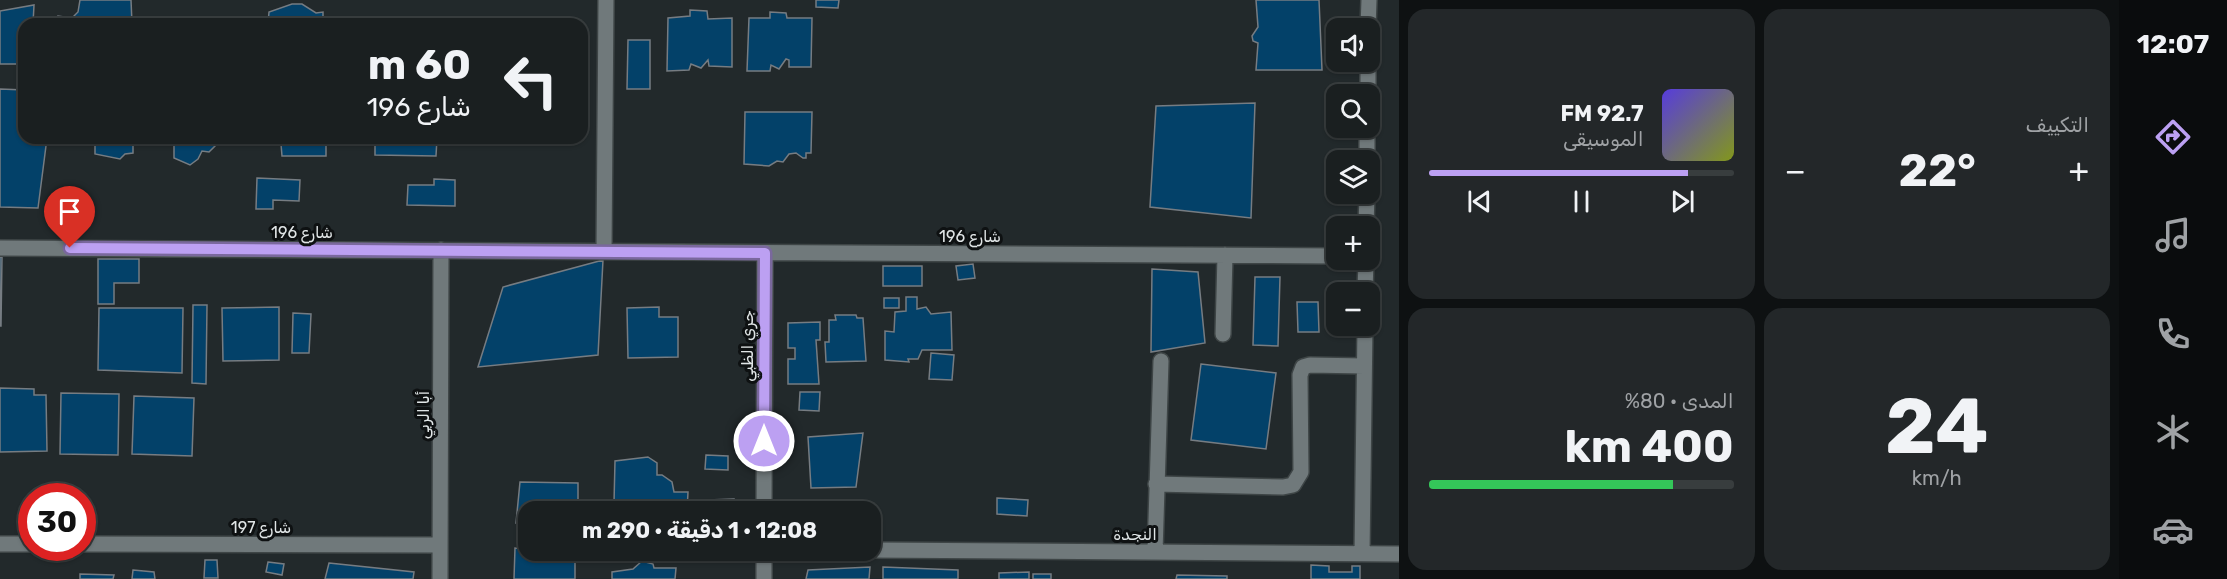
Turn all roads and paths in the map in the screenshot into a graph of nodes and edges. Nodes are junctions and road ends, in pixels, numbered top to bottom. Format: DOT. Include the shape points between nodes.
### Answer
graph roads {
  1 [pos="606,0"];
  2 [pos="1369,0"];
  3 [pos="1368,18"];
  4 [pos="0,248"];
  5 [pos="441,250"];
  6 [pos="604,252"];
  7 [pos="765,253"];
  8 [pos="1225,255"];
  9 [pos="1326,256"];
  10 [pos="1223,334"];
  11 [pos="1365,336"];
  12 [pos="1161,361"];
  13 [pos="1364,366"];
  14 [pos="1156,484"];
  15 [pos="764,501"];
  16 [pos="0,544"];
  17 [pos="18,544"];
  18 [pos="96,544"];
  19 [pos="440,545"];
  20 [pos="881,550"];
  21 [pos="1155,552"];
  22 [pos="1362,554"];
  23 [pos="1399,554"];
  24 [pos="764,561"];
  25 [pos="440,579"];
  26 [pos="764,579"];
  1 -- 6 [label="street"];
  2 -- 3 [label="street"];
  4 -- 5 [label="street, شارع 196"];
  5 -- 6 [label="street, شارع 196"];
  5 -- 19 [label="street, أبا الربي"];
  6 -- 7 [label="street, شارع 196"];
  7 -- 8 [label="street, شارع 196"];
  7 -- 15 [label="street, جري الظبي"];
  8 -- 9 [label="street, شارع 196"];
  8 -- 10 [label="street"];
  11 -- 13 [label="street"];
  12 -- 14 [label="street"];
  13 -- 14 [label="street" via="1303,367 1301,472 1293,485"];
  13 -- 22 [label="street"];
  14 -- 21 [label="street"];
  16 -- 17 [label="street"];
  18 -- 19 [label="street, شارع 197"];
  19 -- 25 [label="street, أبا الربي"];
  20 -- 21 [label="street, النجدة"];
  21 -- 22 [label="street, النجدة"];
  22 -- 23 [label="street, النجدة"];
  24 -- 26 [label="street"];
}
